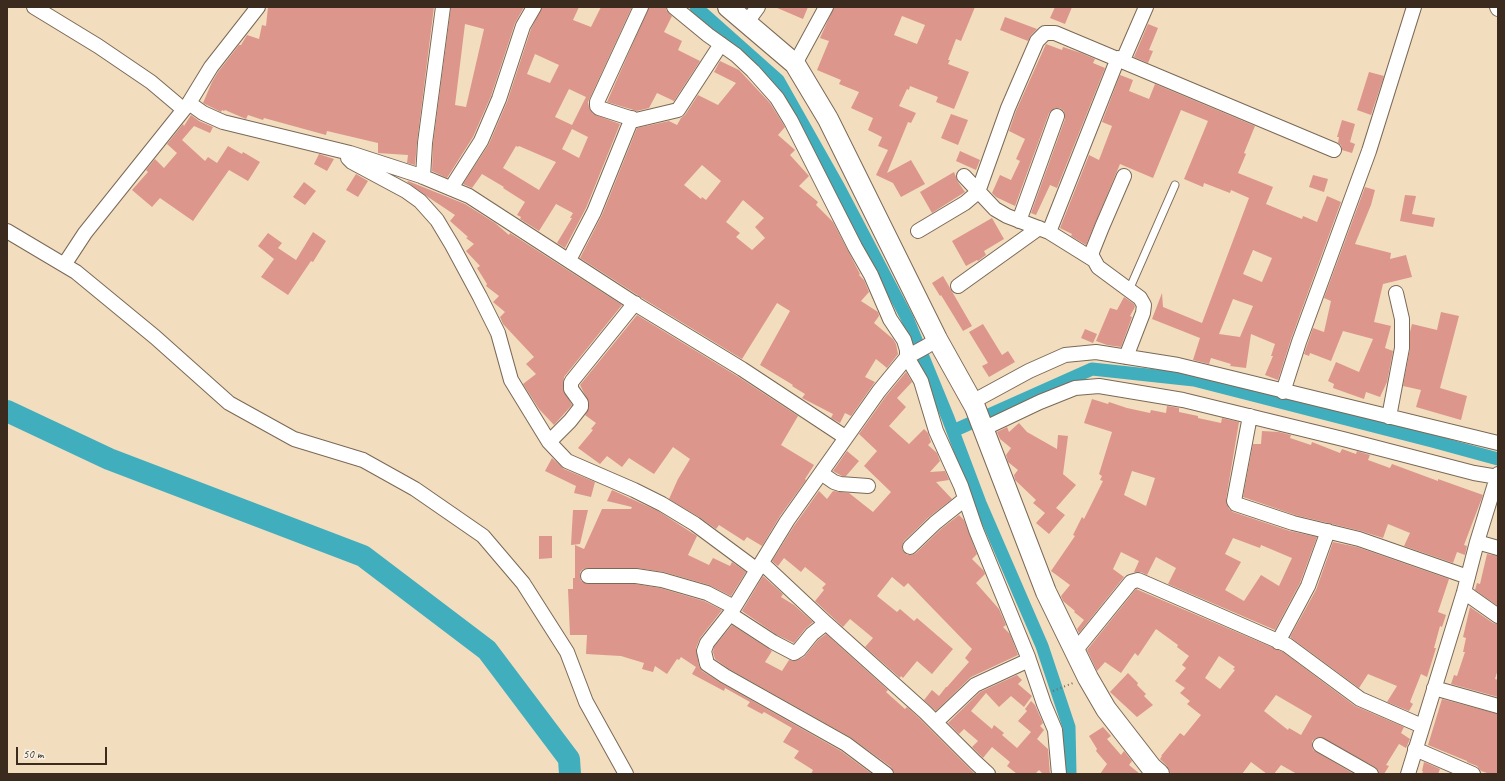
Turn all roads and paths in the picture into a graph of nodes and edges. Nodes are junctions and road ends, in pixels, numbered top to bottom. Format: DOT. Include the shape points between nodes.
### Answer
graph roads {
  1 [pos="34,7"];
  2 [pos="258,7"];
  3 [pos="443,7"];
  4 [pos="534,7"];
  5 [pos="641,7"];
  6 [pos="674,7"];
  7 [pos="728,7"];
  8 [pos="826,7"];
  9 [pos="1146,7"];
  10 [pos="1414,7"];
  11 [pos="753,15"];
  12 [pos="720,44"];
  13 [pos="1120,59"];
  14 [pos="795,64"];
  15 [pos="186,106"];
  16 [pos="1057,116"];
  17 [pos="632,118"];
  18 [pos="1334,150"];
  19 [pos="344,153"];
  20 [pos="964,176"];
  21 [pos="1124,176"];
  22 [pos="423,177"];
  23 [pos="1175,185"];
  24 [pos="451,188"];
  25 [pos="978,192"];
  26 [pos="1019,221"];
  27 [pos="1044,230"];
  28 [pos="7,231"];
  29 [pos="918,232"];
  30 [pos="569,260"];
  31 [pos="1094,260"];
  32 [pos="64,266"];
  33 [pos="958,286"];
  34 [pos="1129,290"];
  35 [pos="1396,293"];
  36 [pos="635,303"];
  37 [pos="932,342"];
  38 [pos="910,355"];
  39 [pos="1126,357"];
  40 [pos="1283,392"];
  41 [pos="978,416"];
  42 [pos="1250,416"];
  43 [pos="1389,417"];
  44 [pos="845,437"];
  45 [pos="549,442"];
  46 [pos="1498,443"];
  47 [pos="821,473"];
  48 [pos="1498,476"];
  49 [pos="868,486"];
  50 [pos="966,499"];
  51 [pos="1328,530"];
  52 [pos="1477,542"];
  53 [pos="910,547"];
  54 [pos="1498,548"];
  55 [pos="759,567"];
  56 [pos="588,576"];
  57 [pos="1468,577"];
  58 [pos="1464,592"];
  59 [pos="732,611"];
  60 [pos="1498,616"];
  61 [pos="826,623"];
  62 [pos="1278,642"];
  63 [pos="1074,650"];
  64 [pos="1029,660"];
  65 [pos="1076,682"];
  66 [pos="1434,688"];
  67 [pos="1052,691"];
  68 [pos="1498,706"];
  69 [pos="936,722"];
  70 [pos="1422,726"];
  71 [pos="1320,745"];
  72 [pos="1415,749"];
  73 [pos="626,774"];
  74 [pos="886,774"];
  75 [pos="988,774"];
  76 [pos="1059,774"];
  77 [pos="1159,774"];
  78 [pos="1371,774"];
  79 [pos="1408,774"];
  80 [pos="1473,774"];
  1 -- 15 [label="street" via="98,46"];
  2 -- 15 [label="street" via="211,67"];
  3 -- 22 [label="street"];
  4 -- 24 [label="street" via="523,26 499,99 481,141"];
  5 -- 17 [label="street" via="597,102 599,108"];
  6 -- 12 [label="street"];
  7 -- 11 [label="main road"];
  8 -- 14 [label="street"];
  9 -- 13 [label="street"];
  10 -- 40 [label="street" via="1369,151"];
  11 -- 14 [label="main road"];
  12 -- 17 [label="street" via="678,110 636,120"];
  12 -- 38 [label="street" via="753,71 777,98 871,275 890,319 904,340"];
  13 -- 18 [label="street"];
  13 -- 25 [label="street" via="1055,33 1042,35 1008,108"];
  13 -- 27 [label="street"];
  14 -- 37 [label="main road" via="828,119"];
  15 -- 19 [label="street" via="223,122"];
  15 -- 32 [label="street" via="85,233"];
  16 -- 26 [label="street"];
  17 -- 30 [label="street" via="594,212"];
  19 -- 22 [label="street"];
  19 -- 45 [label="street" via="352,162 420,201 437,220 498,333 511,380"];
  20 -- 25 [label="street"];
  21 -- 31 [label="street" via="1092,252"];
  22 -- 24 [label="street"];
  23 -- 34 [label="lane"];
  24 -- 30 [label="street" via="469,196"];
  25 -- 26 [label="street" via="995,209"];
  25 -- 29 [label="street"];
  26 -- 27 [label="street"];
  27 -- 31 [label="street"];
  27 -- 33 [label="street"];
  28 -- 32 [label="street"];
  30 -- 36 [label="street"];
  31 -- 34 [label="street" via="1098,267"];
  32 -- 73 [label="street" via="76,272 229,403 294,439 362,460 414,489 484,536 523,583 567,652 586,702"];
  34 -- 39 [label="street" via="1140,298 1144,305"];
  35 -- 43 [label="street" via="1402,319 1402,348"];
  36 -- 44 [label="street"];
  36 -- 45 [label="street" via="572,381 571,389 581,407"];
  37 -- 38 [label="street"];
  37 -- 41 [label="main road"];
  38 -- 44 [label="street" via="879,390"];
  38 -- 50 [label="street" via="936,431"];
  39 -- 40 [label="street" via="1178,365"];
  39 -- 41 [label="street" via="1096,352 1065,355 1029,371"];
  40 -- 43 [label="street"];
  41 -- 42 [label="street" via="1040,402 1075,388 1099,386 1183,400"];
  41 -- 63 [label="main road" via="1046,592"];
  42 -- 48 [label="street" via="1474,473"];
  42 -- 51 [label="street" via="1234,501 1236,504 1293,523"];
  43 -- 46 [label="street"];
  44 -- 47 [label="street"];
  45 -- 55 [label="street" via="567,461 662,504"];
  47 -- 49 [label="street" via="840,484"];
  47 -- 55 [label="street"];
  48 -- 52 [label="street"];
  50 -- 53 [label="street" via="934,523"];
  50 -- 64 [label="street"];
  51 -- 57 [label="street"];
  51 -- 62 [label="street" via="1308,586"];
  52 -- 54 [label="street"];
  52 -- 57 [label="street"];
  55 -- 59 [label="street"];
  55 -- 61 [label="street"];
  56 -- 59 [label="street" via="636,576 662,580 707,593"];
  57 -- 58 [label="street"];
  58 -- 60 [label="street"];
  58 -- 66 [label="street"];
  59 -- 61 [label="street" via="773,642 794,653"];
  59 -- 74 [label="street" via="707,643 704,651 707,664 846,744"];
  61 -- 69 [label="street"];
  62 -- 63 [label="street" via="1138,580 1131,582"];
  62 -- 70 [label="street" via="1287,645 1360,700"];
  63 -- 77 [label="main road" via="1106,709"];
  64 -- 69 [label="street" via="971,688"];
  64 -- 76 [label="street" via="1055,730"];
  65 -- 67 [label="path"];
  66 -- 68 [label="street"];
  66 -- 70 [label="street"];
  69 -- 75 [label="street"];
  70 -- 72 [label="street"];
  71 -- 78 [label="street"];
  72 -- 79 [label="street"];
  72 -- 80 [label="street"];
}
